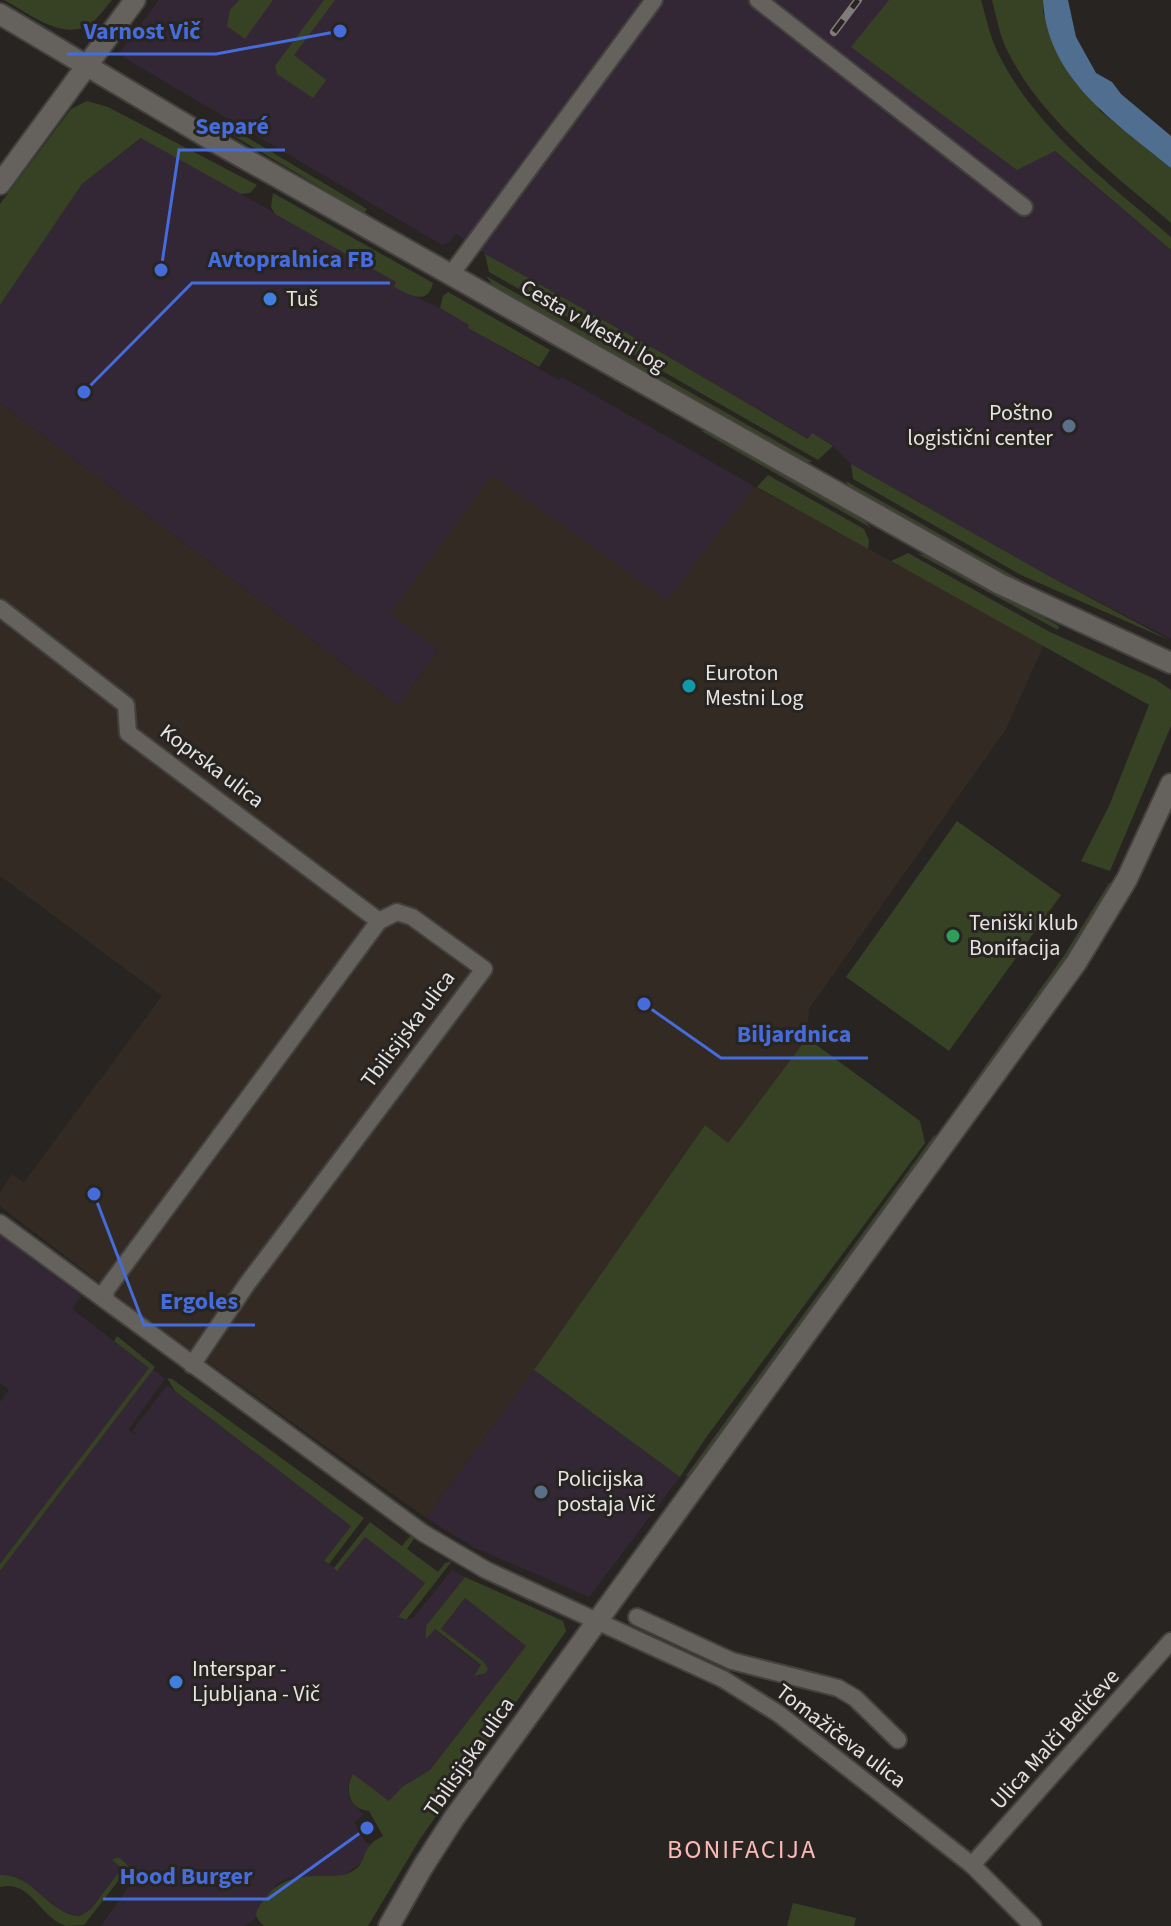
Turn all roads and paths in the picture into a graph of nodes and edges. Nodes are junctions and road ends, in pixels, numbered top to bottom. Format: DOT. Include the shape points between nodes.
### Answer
graph roads {
  1 [pos="135,0"];
  2 [pos="654,0"];
  3 [pos="758,0"];
  4 [pos="0,14"];
  5 [pos="87,65"];
  6 [pos="0,184"];
  7 [pos="1024,207"];
  8 [pos="452,273"];
  9 [pos="0,608"];
  10 [pos="1171,663"];
  11 [pos="1171,784"];
  12 [pos="379,921"];
  13 [pos="0,1223"];
  14 [pos="105,1300"];
  15 [pos="192,1365"];
  16 [pos="637,1617"];
  17 [pos="596,1621"];
  18 [pos="1171,1641"];
  19 [pos="732,1661"];
  20 [pos="723,1679"];
  21 [pos="898,1740"];
  22 [pos="972,1865"];
  23 [pos="389,1926"];
  24 [pos="1033,1926"];
  1 -- 5 [label="street"];
  2 -- 8 [label="street"];
  3 -- 7 [label="street"];
  4 -- 5 [label="street, Cesta v Mestni log"];
  5 -- 6 [label="street"];
  5 -- 8 [label="street, Cesta v Mestni log"];
  8 -- 10 [label="street, Cesta v Mestni log" via="1000,584"];
  9 -- 12 [label="street, Koprska ulica" via="126,705 128,733"];
  11 -- 17 [label="street, Tbilisijska ulica" via="1127,879 1076,963"];
  12 -- 14 [label="street" via="106,1290"];
  12 -- 15 [label="street, Tbilisijska ulica" via="397,912 412,917 484,969"];
  13 -- 14 [label="street"];
  14 -- 15 [label="street"];
  15 -- 17 [label="street" via="423,1533 486,1570"];
  16 -- 19 [label="street"];
  17 -- 20 [label="street, Tomažičeva ulica"];
  17 -- 23 [label="street, Tbilisijska ulica" via="454,1818"];
  18 -- 22 [label="street, Ulica Malči Beličeve"];
  19 -- 20 [label="street"];
  19 -- 21 [label="street" via="838,1688"];
  20 -- 22 [label="street, Tomažičeva ulica" via="779,1714"];
  22 -- 24 [label="street, Tomažičeva ulica"];
}
